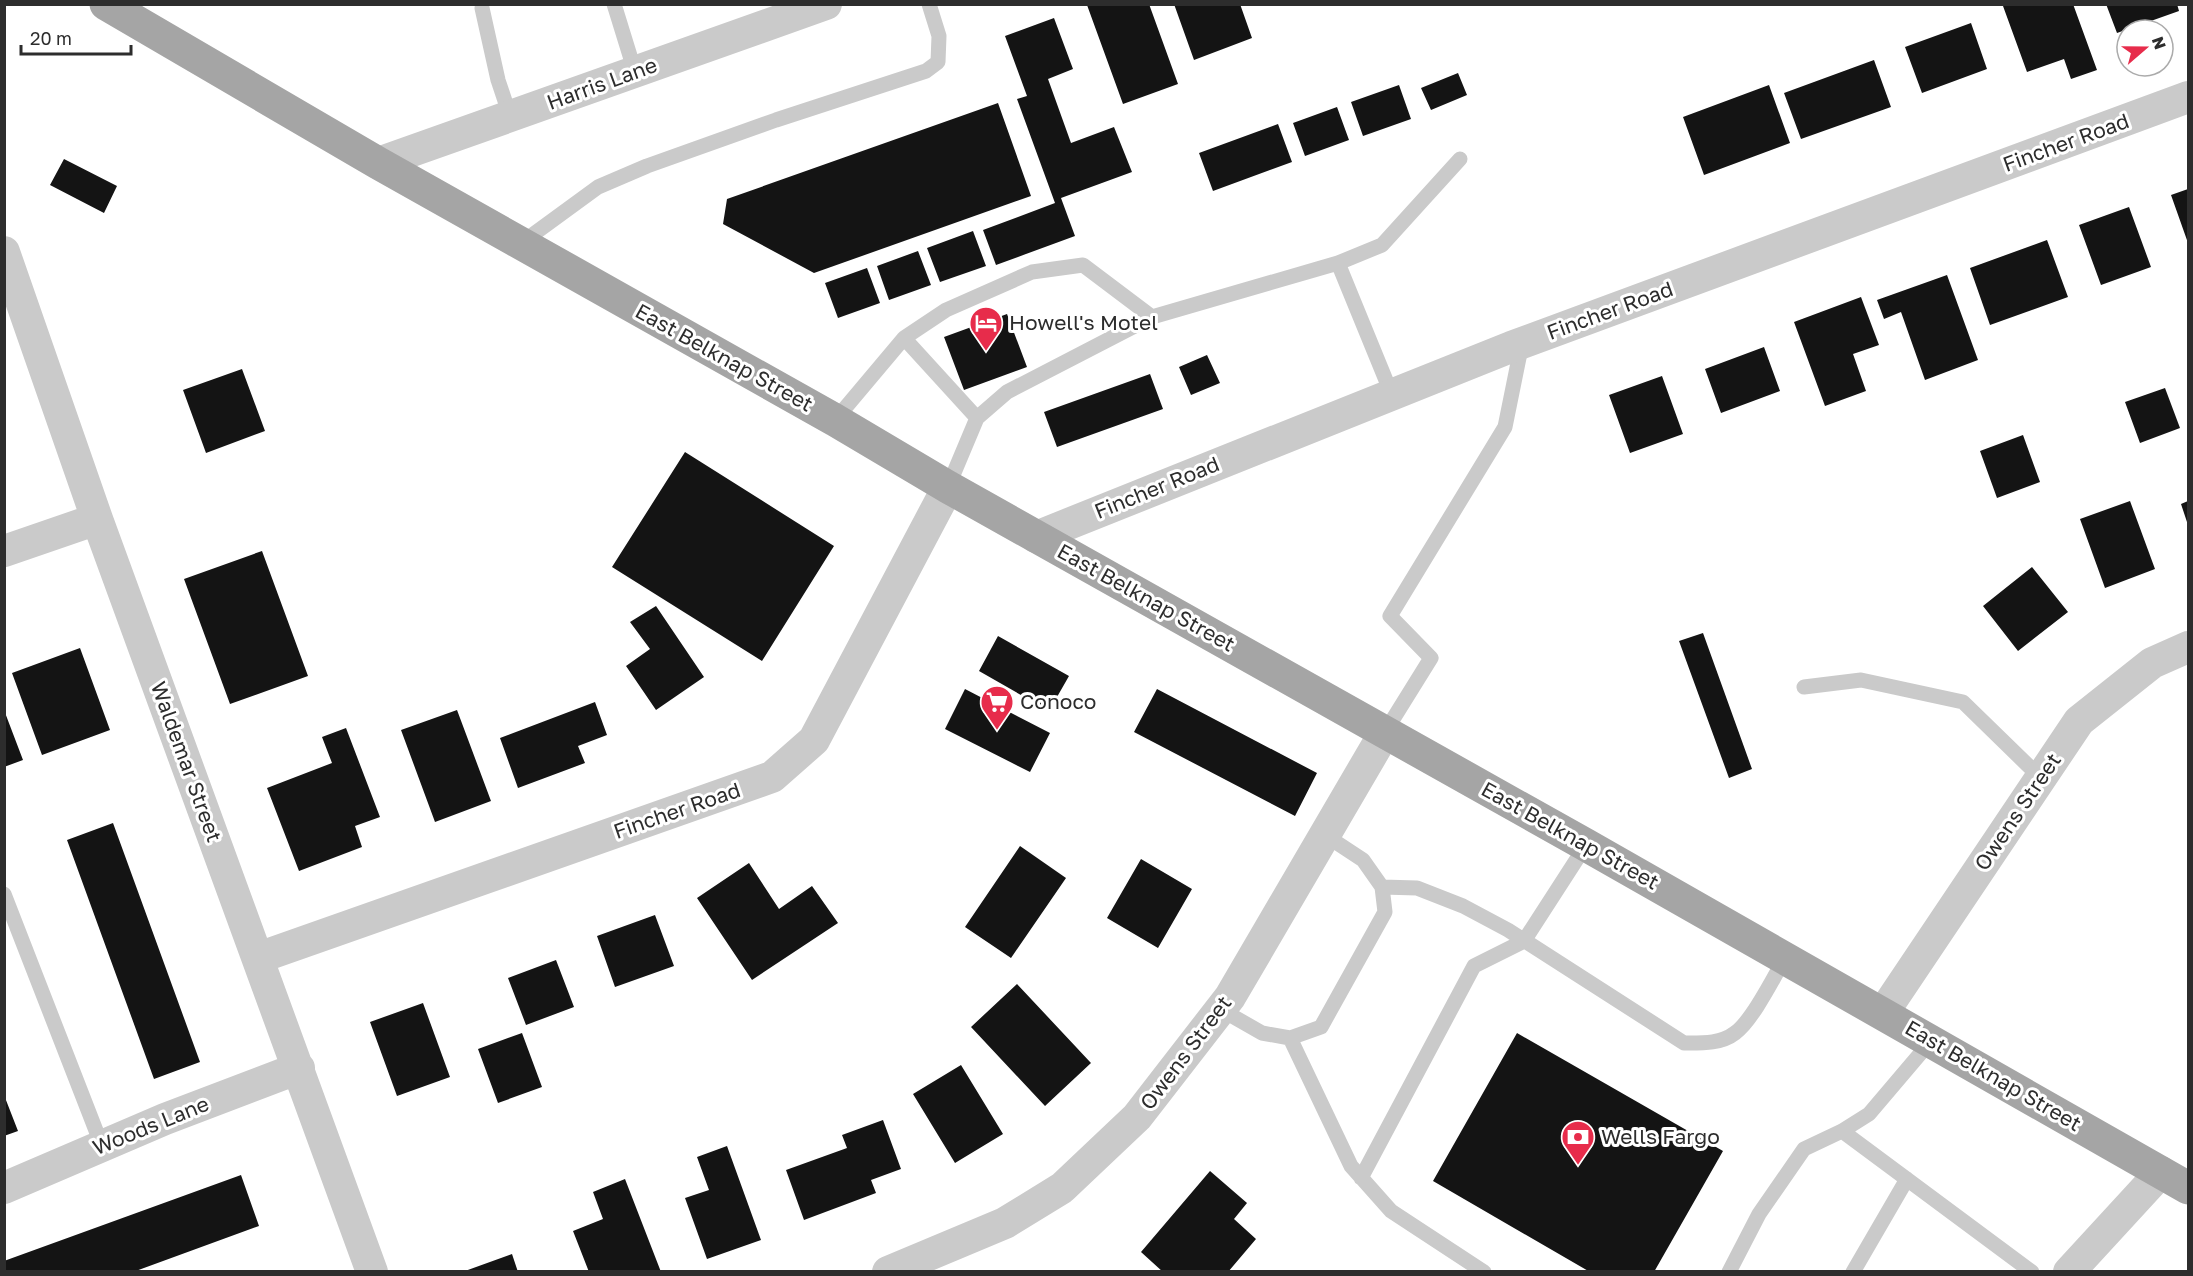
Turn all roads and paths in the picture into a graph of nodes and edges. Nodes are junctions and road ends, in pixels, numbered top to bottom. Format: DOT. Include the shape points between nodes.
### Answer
graph roads {
  1 [pos="106,4"];
  2 [pos="614,4"];
  3 [pos="826,4"];
  4 [pos="929,4"];
  5 [pos="482,8"];
  6 [pos="635,72"];
  7 [pos="2188,97"];
  8 [pos="510,116"];
  9 [pos="1460,159"];
  10 [pos="378,163"];
  11 [pos="520,244"];
  12 [pos="4,252"];
  13 [pos="1338,262"];
  14 [pos="1152,317"];
  15 [pos="904,338"];
  16 [pos="1522,343"];
  17 [pos="1392,395"];
  18 [pos="977,418"];
  19 [pos="835,420"];
  20 [pos="948,487"];
  21 [pos="97,519"];
  22 [pos="1036,537"];
  23 [pos="4,551"];
  24 [pos="2188,647"];
  25 [pos="1803,687"];
  26 [pos="1385,732"];
  27 [pos="2041,778"];
  28 [pos="1325,835"];
  29 [pos="1586,845"];
  30 [pos="1382,887"];
  31 [pos="4,894"];
  32 [pos="1524,941"];
  33 [pos="258,958"];
  34 [pos="1785,958"];
  35 [pos="1220,1009"];
  36 [pos="1883,1013"];
  37 [pos="1290,1038"];
  38 [pos="1931,1041"];
  39 [pos="299,1068"];
  40 [pos="1842,1131"];
  41 [pos="102,1146"];
  42 [pos="1361,1178"];
  43 [pos="1907,1179"];
  44 [pos="2175,1180"];
  45 [pos="4,1188"];
  46 [pos="372,1272"];
  47 [pos="888,1272"];
  48 [pos="1484,1272"];
  49 [pos="1729,1272"];
  50 [pos="1853,1272"];
  51 [pos="2032,1272"];
  52 [pos="2069,1272"];
  1 -- 10 [label="main road, East Belknap Street"];
  2 -- 6 [label="lane"];
  3 -- 6 [label="street, Harris Lane"];
  4 -- 11 [label="lane" via="939,36 938,62 926,71 647,166 598,187"];
  5 -- 8 [label="lane"];
  6 -- 8 [label="street, Harris Lane"];
  7 -- 16 [label="street, Fincher Road"];
  8 -- 10 [label="street, Harris Lane"];
  9 -- 13 [label="lane" via="1382,245"];
  10 -- 11 [label="main road, East Belknap Street"];
  11 -- 19 [label="main road, East Belknap Street"];
  12 -- 21 [label="street, Waldemar Street"];
  13 -- 14 [label="lane"];
  13 -- 17 [label="lane"];
  14 -- 15 [label="lane" via="1083,265 1032,272 946,310"];
  14 -- 18 [label="lane" via="1007,392"];
  15 -- 18 [label="lane"];
  15 -- 19 [label="lane"];
  16 -- 17 [label="street, Fincher Road"];
  16 -- 26 [label="lane" via="1505,427 1390,616 1431,658"];
  17 -- 22 [label="street, Fincher Road"];
  18 -- 20 [label="lane"];
  19 -- 20 [label="main road, East Belknap Street"];
  20 -- 22 [label="main road, East Belknap Street"];
  20 -- 33 [label="street, Fincher Road" via="814,740 772,777"];
  21 -- 23 [label="street"];
  21 -- 33 [label="street, Waldemar Street"];
  22 -- 26 [label="main road, East Belknap Street"];
  24 -- 27 [label="street, Owens Street" via="2152,663 2079,721"];
  25 -- 27 [label="lane" via="1861,680 1963,702"];
  26 -- 28 [label="street, Owens Street"];
  26 -- 29 [label="main road, East Belknap Street"];
  27 -- 36 [label="street, Owens Street"];
  28 -- 30 [label="lane" via="1363,860"];
  28 -- 35 [label="street, Owens Street"];
  29 -- 32 [label="lane"];
  29 -- 34 [label="main road, East Belknap Street"];
  30 -- 32 [label="lane" via="1417,888 1463,906"];
  30 -- 37 [label="lane" via="1385,912 1321,1028"];
  31 -- 41 [label="lane"];
  32 -- 34 [label="lane" via="1684,1043 1711,1043 1735,1034 1756,1008"];
  32 -- 42 [label="lane" via="1474,966"];
  33 -- 39 [label="street, Waldemar Street"];
  34 -- 36 [label="main road, East Belknap Street"];
  35 -- 37 [label="lane" via="1262,1033"];
  35 -- 47 [label="street, Owens Street" via="1137,1117 1062,1188 1005,1223"];
  36 -- 38 [label="main road, East Belknap Street"];
  37 -- 42 [label="lane" via="1351,1166"];
  38 -- 40 [label="lane" via="1869,1114"];
  38 -- 44 [label="main road, East Belknap Street"];
  39 -- 41 [label="street, Woods Lane"];
  39 -- 46 [label="street, Waldemar Street"];
  40 -- 43 [label="lane"];
  40 -- 49 [label="lane" via="1804,1149 1759,1214"];
  41 -- 45 [label="street, Woods Lane"];
  42 -- 48 [label="lane" via="1391,1211"];
  43 -- 50 [label="lane"];
  43 -- 51 [label="lane"];
  44 -- 52 [label="street"];
}
